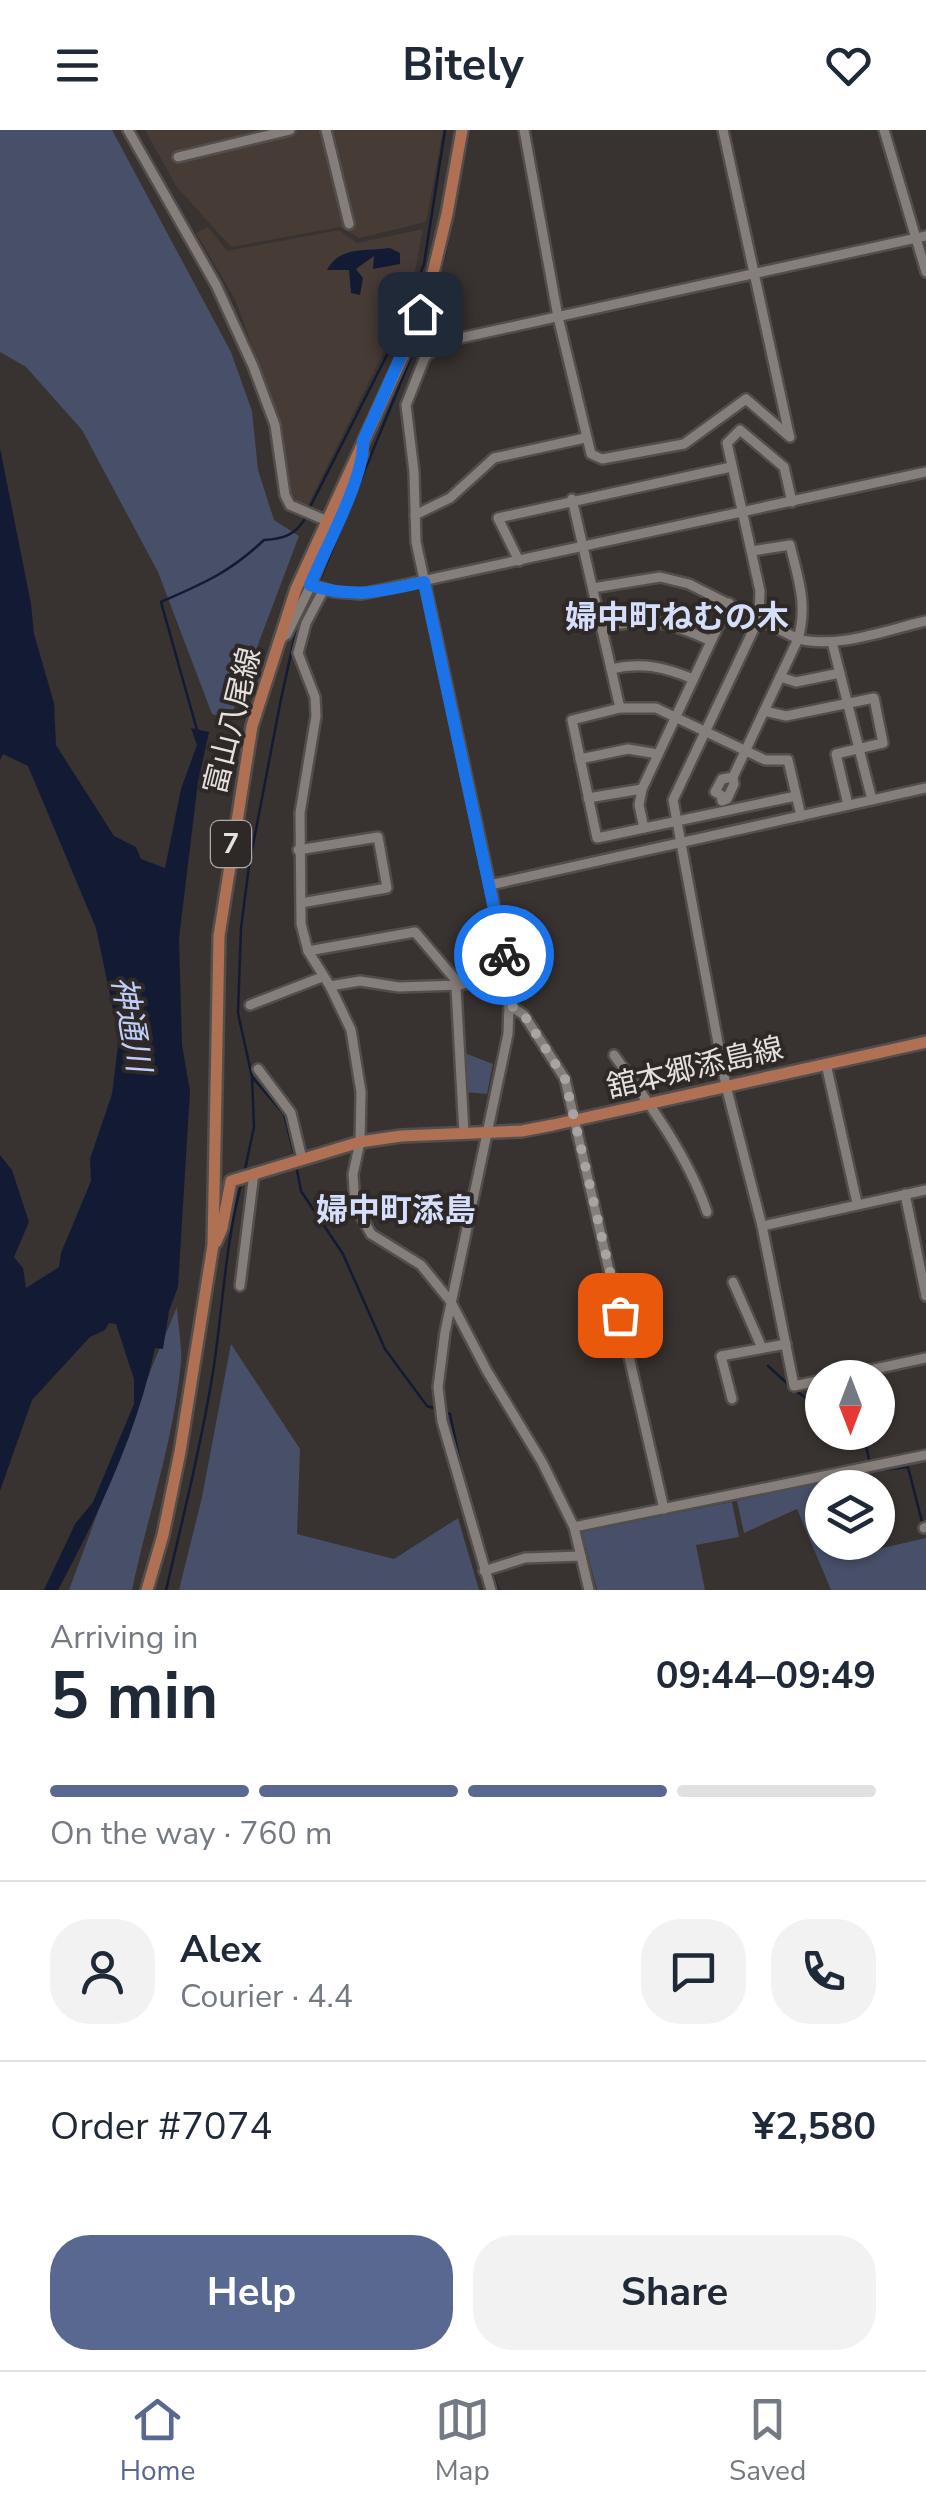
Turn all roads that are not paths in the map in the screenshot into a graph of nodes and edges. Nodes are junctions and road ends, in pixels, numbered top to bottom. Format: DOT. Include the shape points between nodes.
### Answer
graph roads {
  1 [pos="128,130"];
  2 [pos="290,130"];
  3 [pos="326,130"];
  4 [pos="462,130"];
  5 [pos="524,130"];
  6 [pos="722,130"];
  7 [pos="884,130"];
  8 [pos="178,157"];
  9 [pos="348,224"];
  10 [pos="921,236"];
  11 [pos="926,272"];
  12 [pos="754,273"];
  13 [pos="558,317"];
  14 [pos="585,438"];
  15 [pos="363,441"];
  16 [pos="732,467"];
  17 [pos="926,472"];
  18 [pos="572,499"];
  19 [pos="792,502"];
  20 [pos="741,512"];
  21 [pos="414,515"];
  22 [pos="325,520"];
  23 [pos="584,546"];
  24 [pos="752,551"];
  25 [pos="519,561"];
  26 [pos="424,582"];
  27 [pos="317,587"];
  28 [pos="593,588"];
  29 [pos="729,603"];
  30 [pos="759,618"];
  31 [pos="926,621"];
  32 [pos="602,626"];
  33 [pos="798,639"];
  34 [pos="278,640"];
  35 [pos="711,641"];
  36 [pos="832,642"];
  37 [pos="611,669"];
  38 [pos="840,673"];
  39 [pos="780,677"];
  40 [pos="693,679"];
  41 [pos="848,704"];
  42 [pos="620,708"];
  43 [pos="764,711"];
  44 [pos="675,718"];
  45 [pos="704,732"];
  46 [pos="859,749"];
  47 [pos="745,751"];
  48 [pos="658,754"];
  49 [pos="580,760"];
  50 [pos="926,788"];
  51 [pos="642,789"];
  52 [pos="796,796"];
  53 [pos="588,798"];
  54 [pos="872,800"];
  55 [pos="723,805"];
  56 [pos="848,806"];
  57 [pos="801,816"];
  58 [pos="676,821"];
  59 [pos="644,828"];
  60 [pos="680,842"];
  61 [pos="298,850"];
  62 [pos="490,885"];
  63 [pos="300,903"];
  64 [pos="308,951"];
  65 [pos="508,971"];
  66 [pos="322,976"];
  67 [pos="330,986"];
  68 [pos="458,986"];
  69 [pos="509,1004"];
  70 [pos="250,1006"];
  71 [pos="926,1042"];
  72 [pos="614,1055"];
  73 [pos="826,1064"];
  74 [pos="258,1069"];
  75 [pos="726,1086"];
  76 [pos="650,1104"];
  77 [pos="576,1121"];
  78 [pos="488,1132"];
  79 [pos="464,1134"];
  80 [pos="360,1142"];
  81 [pos="302,1159"];
  82 [pos="246,1175"];
  83 [pos="926,1190"];
  84 [pos="905,1194"];
  85 [pos="857,1204"];
  86 [pos="707,1212"];
  87 [pos="762,1226"];
  88 [pos="214,1245"];
  89 [pos="733,1282"];
  90 [pos="240,1286"];
  91 [pos="926,1296"];
  92 [pos="451,1302"];
  93 [pos="786,1344"];
  94 [pos="762,1348"];
  95 [pos="926,1358"];
  96 [pos="895,1365"];
  97 [pos="805,1384"];
  98 [pos="732,1400"];
  99 [pos="926,1456"];
  100 [pos="664,1509"];
  101 [pos="574,1527"];
  102 [pos="581,1556"];
  103 [pos="484,1571"];
  104 [pos="147,1590"];
  105 [pos="491,1590"];
  106 [pos="590,1590"];
  1 -- 22 [label="street" via="254,366 275,425 284,495 290,505"];
  2 -- 8 [label="street"];
  3 -- 9 [label="street"];
  4 -- 15 [label="main road, 富山八尾線 / 7" via="429,290"];
  5 -- 13 [label="street"];
  6 -- 12 [label="street"];
  7 -- 10 [label="street"];
  10 -- 11 [label="street"];
  10 -- 12 [label="street"];
  12 -- 13 [label="street"];
  12 -- 14 [label="street" via="790,437 746,399 684,444 668,448 602,459 590,454"];
  13 -- 14 [label="street"];
  13 -- 21 [label="street" via="442,342 425,358 406,405"];
  14 -- 21 [label="street" via="494,458 450,498"];
  15 -- 22 [label="main road, 富山八尾線 / 7"];
  15 -- 27 [label="street"];
  16 -- 18 [label="street"];
  16 -- 19 [label="street" via="727,443 740,430 784,467"];
  16 -- 20 [label="street"];
  17 -- 19 [label="street"];
  18 -- 23 [label="street"];
  18 -- 25 [label="street" via="498,518"];
  19 -- 20 [label="street"];
  20 -- 23 [label="street"];
  20 -- 24 [label="street"];
  21 -- 26 [label="street"];
  22 -- 34 [label="main road, 富山八尾線 / 7"];
  23 -- 25 [label="street"];
  23 -- 28 [label="street"];
  24 -- 30 [label="street"];
  24 -- 33 [label="street" via="790,544 805,606"];
  25 -- 26 [label="street"];
  26 -- 27 [label="street" via="362,594"];
  26 -- 62 [label="street"];
  27 -- 34 [label="street"];
  27 -- 61 [label="street" via="299,640 316,716"];
  28 -- 29 [label="street" via="660,576"];
  28 -- 32 [label="street"];
  29 -- 30 [label="street"];
  29 -- 35 [label="street"];
  30 -- 33 [label="street"];
  30 -- 45 [label="street"];
  31 -- 36 [label="street"];
  32 -- 35 [label="street" via="661,621"];
  32 -- 37 [label="street"];
  33 -- 36 [label="street"];
  33 -- 39 [label="street"];
  34 -- 88 [label="main road, 富山八尾線 / 7" via="242,774 219,936"];
  35 -- 40 [label="street"];
  36 -- 38 [label="street"];
  37 -- 40 [label="street" via="648,665"];
  37 -- 42 [label="street"];
  38 -- 39 [label="street" via="796,682"];
  38 -- 41 [label="street"];
  39 -- 43 [label="street"];
  40 -- 44 [label="street"];
  41 -- 43 [label="street" via="786,716"];
  41 -- 46 [label="street"];
  41 -- 46 [label="street" via="874,698 883,743"];
  42 -- 44 [label="street" via="656,708"];
  42 -- 49 [label="street" via="572,720"];
  43 -- 47 [label="street"];
  44 -- 45 [label="street"];
  44 -- 48 [label="street"];
  45 -- 47 [label="street"];
  45 -- 58 [label="street" via="673,800"];
  46 -- 54 [label="street"];
  46 -- 56 [label="street" via="836,754"];
  47 -- 52 [label="street" via="788,760"];
  47 -- 55 [label="street"];
  48 -- 49 [label="street" via="628,750"];
  48 -- 51 [label="street"];
  49 -- 53 [label="street"];
  50 -- 54 [label="street"];
  51 -- 53 [label="street"];
  51 -- 59 [label="street"];
  52 -- 55 [label="street"];
  52 -- 57 [label="street"];
  53 -- 59 [label="street" via="598,838"];
  54 -- 56 [label="street"];
  55 -- 58 [label="street"];
  56 -- 57 [label="street"];
  57 -- 60 [label="street"];
  58 -- 59 [label="street"];
  58 -- 60 [label="street"];
  60 -- 62 [label="street"];
  60 -- 75 [label="street"];
  61 -- 63 [label="street"];
  61 -- 63 [label="street" via="378,837 387,888"];
  62 -- 65 [label="street"];
  63 -- 64 [label="street"];
  64 -- 66 [label="street"];
  64 -- 68 [label="street" via="415,932"];
  65 -- 68 [label="street"];
  65 -- 69 [label="street"];
  66 -- 67 [label="street"];
  66 -- 70 [label="street"];
  67 -- 68 [label="street"];
  67 -- 80 [label="street" via="351,1030 361,1092"];
  68 -- 79 [label="street"];
  69 -- 77 [label="street" via="524,1015 565,1079"];
  69 -- 78 [label="street"];
  71 -- 73 [label="main road, 舘本郷添島線"];
  72 -- 76 [label="street"];
  73 -- 75 [label="main road, 舘本郷添島線"];
  73 -- 85 [label="street"];
  74 -- 81 [label="street" via="290,1113"];
  75 -- 76 [label="main road, 舘本郷添島線"];
  75 -- 87 [label="street"];
  76 -- 77 [label="main road, 舘本郷添島線"];
  76 -- 86 [label="street"];
  77 -- 78 [label="main road, 舘本郷添島線"];
  77 -- 100 [label="street"];
  78 -- 79 [label="main road, 舘本郷添島線"];
  78 -- 92 [label="street"];
  79 -- 80 [label="main road, 舘本郷添島線"];
  80 -- 81 [label="main road, 舘本郷添島線"];
  80 -- 92 [label="street" via="353,1192 361,1220 421,1265"];
  81 -- 82 [label="main road, 舘本郷添島線"];
  82 -- 88 [label="main road" via="231,1181"];
  82 -- 90 [label="street"];
  83 -- 84 [label="street"];
  84 -- 85 [label="street"];
  84 -- 91 [label="street"];
  85 -- 87 [label="street"];
  87 -- 93 [label="street"];
  88 -- 104 [label="main road, 富山八尾線 / 7" via="170,1502"];
  89 -- 94 [label="street"];
  92 -- 101 [label="street"];
  92 -- 103 [label="street" via="438,1388 442,1421"];
  93 -- 94 [label="street"];
  93 -- 97 [label="street" via="794,1386"];
  94 -- 98 [label="street" via="722,1356"];
  95 -- 96 [label="street"];
  99 -- 100 [label="street"];
  100 -- 101 [label="street"];
  101 -- 102 [label="street"];
  102 -- 103 [label="street" via="526,1558"];
  102 -- 106 [label="street"];
  103 -- 105 [label="street"];
}
